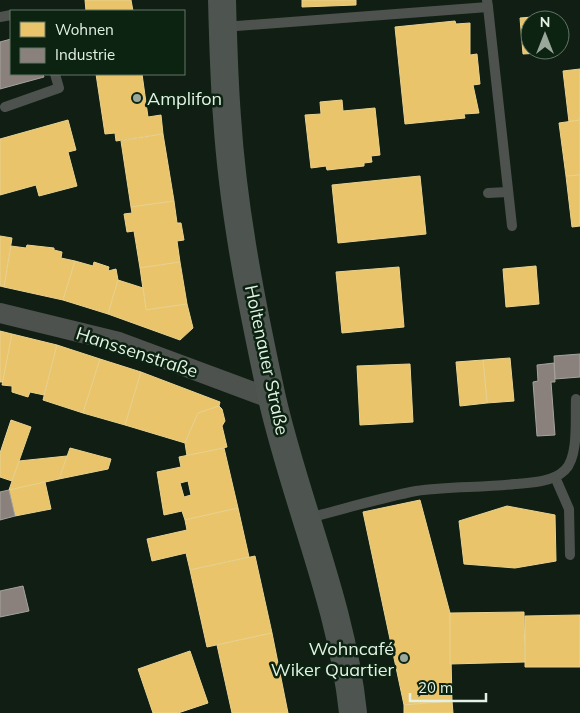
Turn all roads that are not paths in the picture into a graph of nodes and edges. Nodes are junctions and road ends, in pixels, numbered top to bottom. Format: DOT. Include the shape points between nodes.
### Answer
graph roads {
  1 [pos="222,0"];
  2 [pos="488,3"];
  3 [pos="223,27"];
  4 [pos="55,75"];
  5 [pos="5,106"];
  6 [pos="508,192"];
  7 [pos="488,193"];
  8 [pos="512,226"];
  9 [pos="0,313"];
  10 [pos="272,399"];
  11 [pos="576,399"];
  12 [pos="555,477"];
  13 [pos="307,518"];
  14 [pos="570,555"];
  15 [pos="353,713"];
  1 -- 3 [label="street, Holtenauer Straße"];
  2 -- 3 [label="lane"];
  2 -- 6 [label="lane"];
  3 -- 10 [label="street, Holtenauer Straße" via="226,118 232,171"];
  4 -- 5 [label="lane" via="59,88"];
  6 -- 7 [label="lane"];
  6 -- 8 [label="lane"];
  9 -- 10 [label="street, Hanssenstraße" via="119,342"];
  10 -- 13 [label="street, Holtenauer Straße"];
  11 -- 12 [label="lane" via="575,441 570,462"];
  12 -- 13 [label="lane" via="492,487 417,491"];
  12 -- 14 [label="lane" via="569,509"];
  13 -- 15 [label="street, Holtenauer Straße" via="333,612"];
}
